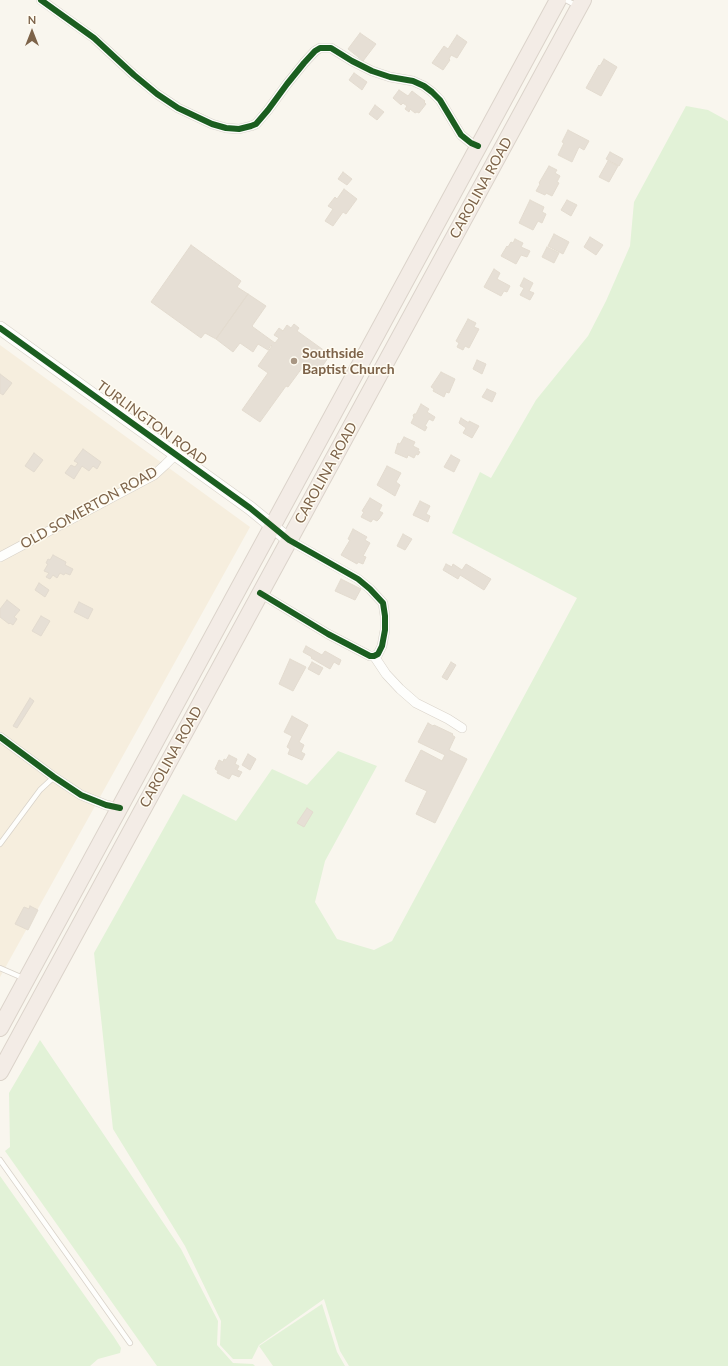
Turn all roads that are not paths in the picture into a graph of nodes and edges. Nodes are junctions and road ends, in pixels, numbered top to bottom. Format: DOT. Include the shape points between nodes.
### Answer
graph roads {
  1 [pos="41,0"];
  2 [pos="558,0"];
  3 [pos="576,2"];
  4 [pos="478,146"];
  5 [pos="0,328"];
  6 [pos="175,455"];
  7 [pos="272,526"];
  8 [pos="289,540"];
  9 [pos="0,557"];
  10 [pos="260,593"];
  11 [pos="374,656"];
  12 [pos="462,728"];
  13 [pos="0,737"];
  14 [pos="54,777"];
  15 [pos="120,808"];
  16 [pos="0,844"];
  17 [pos="0,968"];
  18 [pos="26,979"];
  19 [pos="0,1028"];
  20 [pos="0,1072"];
  21 [pos="0,1160"];
  22 [pos="130,1343"];
  1 -- 4 [label="street" via="94,38 157,94 178,108 212,124 239,129 256,124 315,51 320,48 331,48 372,71 424,86 440,100 461,135"];
  2 -- 4 [label="highway, CAROLINA ROAD"];
  3 -- 8 [label="highway, CAROLINA ROAD"];
  4 -- 7 [label="highway, CAROLINA ROAD"];
  5 -- 6 [label="street, TURLINGTON ROAD"];
  6 -- 7 [label="street, TURLINGTON ROAD"];
  6 -- 9 [label="street, OLD SOMERTON ROAD" via="154,475"];
  7 -- 8 [label="street, TURLINGTON ROAD"];
  7 -- 15 [label="highway, CAROLINA ROAD"];
  8 -- 10 [label="highway, CAROLINA ROAD"];
  8 -- 11 [label="street" via="358,579 383,603 385,616 382,646"];
  10 -- 11 [label="street" via="328,634"];
  10 -- 20 [label="highway, CAROLINA ROAD"];
  11 -- 12 [label="street" via="396,684 416,703"];
  13 -- 14 [label="street"];
  14 -- 15 [label="street" via="90,800"];
  14 -- 16 [label="lane" via="40,790"];
  15 -- 18 [label="highway, CAROLINA ROAD"];
  17 -- 18 [label="lane"];
  18 -- 19 [label="highway, CAROLINA ROAD"];
  21 -- 22 [label="lane"];
}
